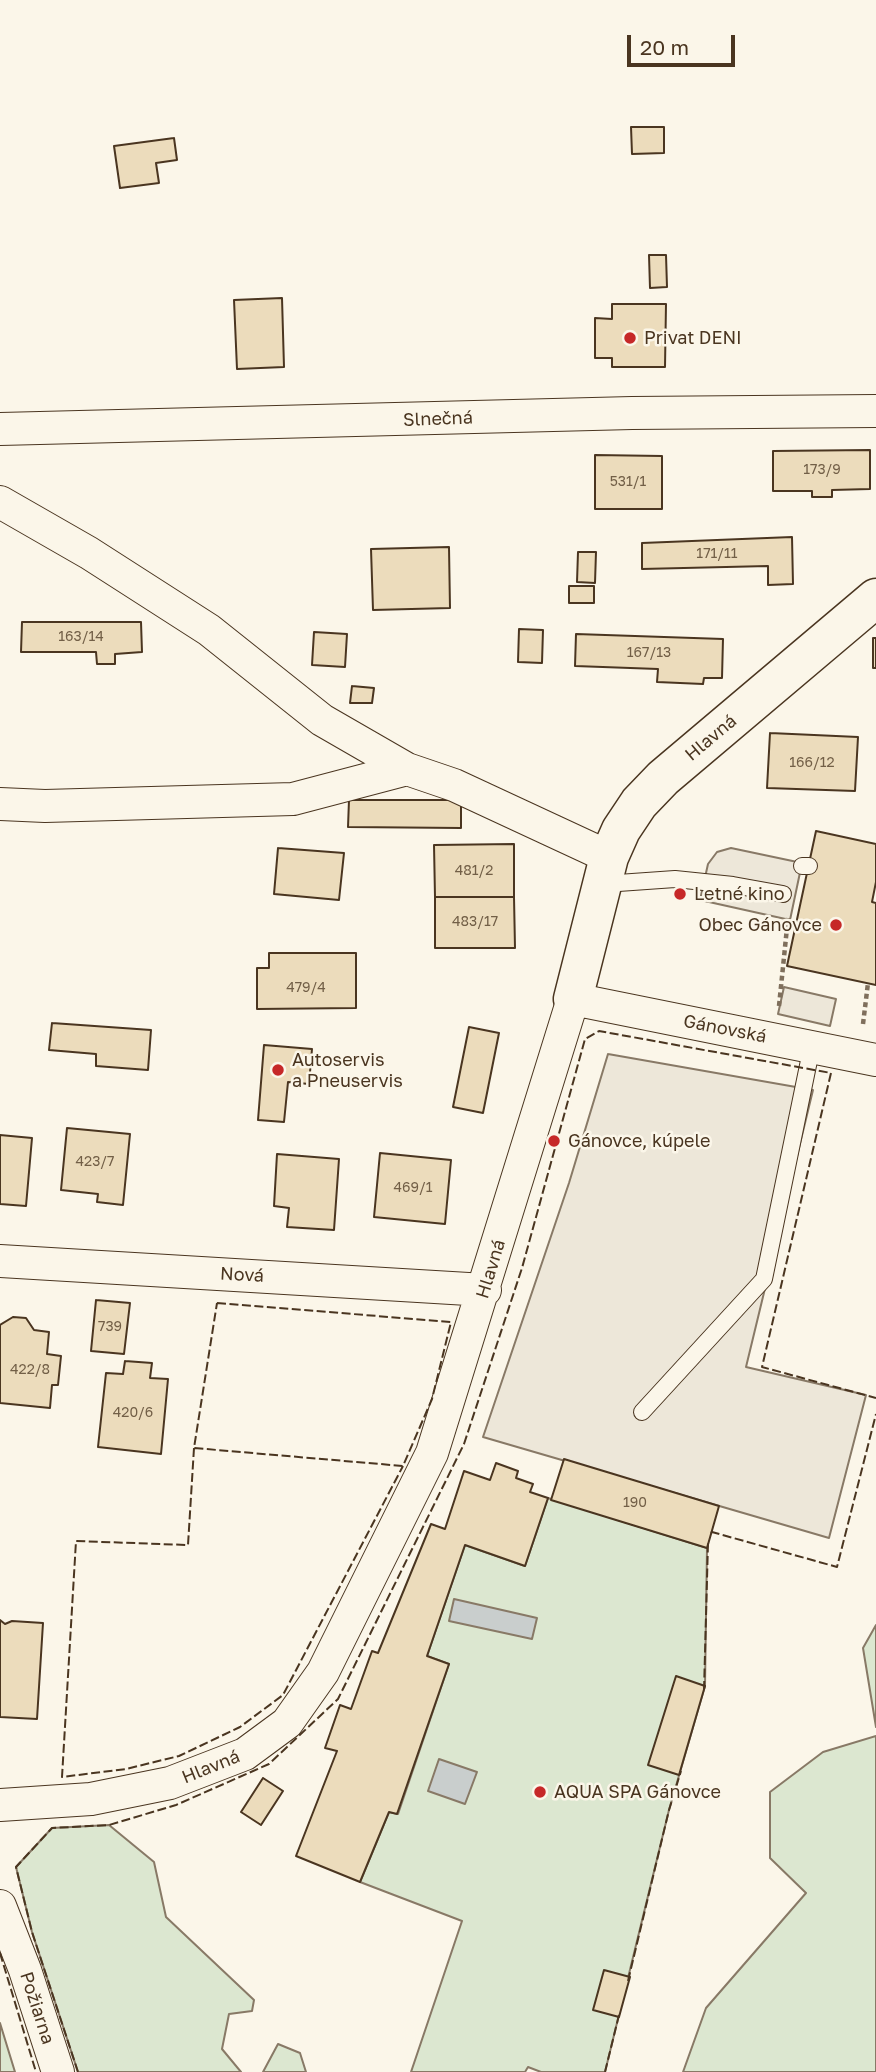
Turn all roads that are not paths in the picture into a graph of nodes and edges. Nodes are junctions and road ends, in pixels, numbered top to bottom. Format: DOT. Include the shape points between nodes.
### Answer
graph roads {
  1 [pos="876,411"];
  2 [pos="0,429"];
  3 [pos="0,502"];
  4 [pos="876,598"];
  5 [pos="407,769"];
  6 [pos="0,804"];
  7 [pos="605,870"];
  8 [pos="783,894"];
  9 [pos="573,999"];
  10 [pos="812,1046"];
  11 [pos="876,1060"];
  12 [pos="0,1261"];
  13 [pos="485,1290"];
  14 [pos="642,1412"];
  15 [pos="0,1805"];
  16 [pos="0,1906"];
  17 [pos="58,2072"];
  1 -- 2 [label="street, Slnečná"];
  3 -- 5 [label="street" via="209,630 322,720"];
  4 -- 7 [label="street, Hlavná" via="663,778 621,830"];
  5 -- 6 [label="street" via="293,799"];
  5 -- 7 [label="street" via="454,785"];
  7 -- 8 [label="lane"];
  7 -- 9 [label="street, Hlavná"];
  9 -- 10 [label="street, Gánovská"];
  9 -- 13 [label="street, Hlavná"];
  10 -- 11 [label="street, Gánovská"];
  10 -- 14 [label="lane" via="764,1279"];
  12 -- 13 [label="street, Nová"];
  13 -- 15 [label="street, Hlavná" via="432,1453 323,1672 287,1723 245,1754 170,1783 91,1799"];
  16 -- 17 [label="street, Požiarna"];
}
